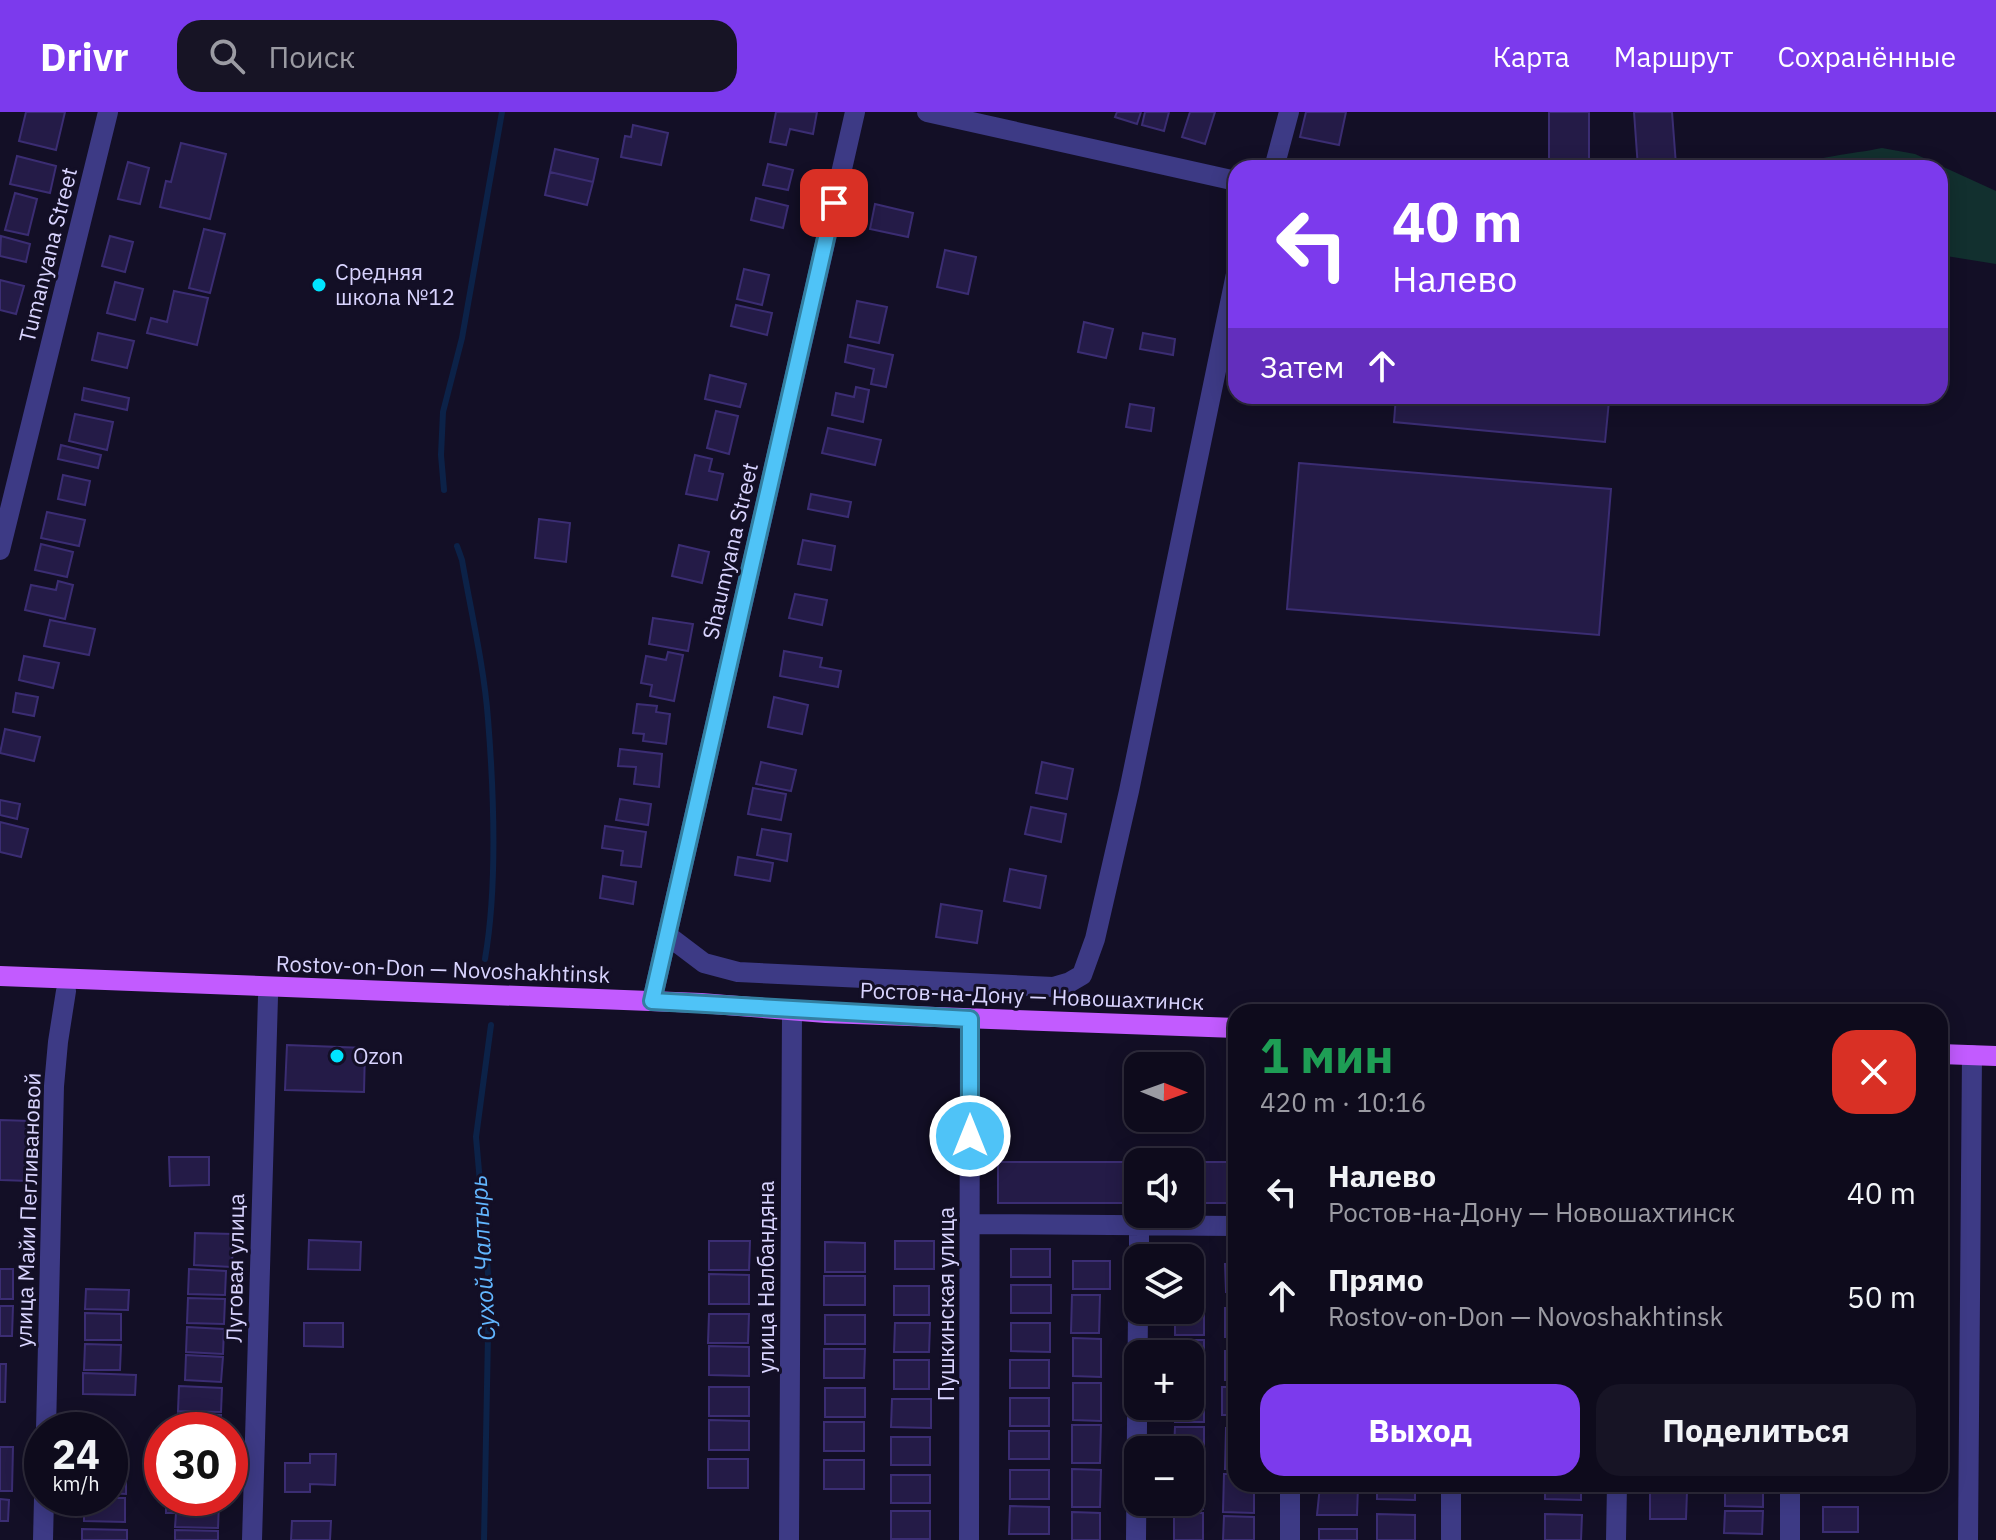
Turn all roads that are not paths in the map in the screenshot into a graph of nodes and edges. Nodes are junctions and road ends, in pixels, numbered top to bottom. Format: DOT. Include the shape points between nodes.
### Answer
graph roads {
  1 [pos="108,112"];
  2 [pos="855,112"];
  3 [pos="927,112"];
  4 [pos="1289,112"];
  5 [pos="1276,160"];
  6 [pos="1228,179"];
  7 [pos="1228,313"];
  8 [pos="0,550"];
  9 [pos="667,935"];
  10 [pos="0,976"];
  11 [pos="0,989"];
  12 [pos="66,991"];
  13 [pos="268,997"];
  14 [pos="652,1001"];
  15 [pos="826,1013"];
  16 [pos="792,1014"];
  17 [pos="970,1019"];
  18 [pos="1228,1028"];
  19 [pos="1948,1054"];
  20 [pos="1972,1055"];
  21 [pos="1996,1056"];
  22 [pos="970,1224"];
  23 [pos="1124,1225"];
  24 [pos="1204,1226"];
  25 [pos="1228,1226"];
  26 [pos="1138,1324"];
  27 [pos="46,1412"];
  28 [pos="1290,1492"];
  29 [pos="1451,1492"];
  30 [pos="1617,1492"];
  31 [pos="1790,1492"];
  32 [pos="44,1516"];
  33 [pos="43,1540"];
  34 [pos="252,1540"];
  35 [pos="789,1540"];
  36 [pos="969,1540"];
  37 [pos="1136,1540"];
  38 [pos="1290,1540"];
  39 [pos="1451,1540"];
  40 [pos="1616,1540"];
  41 [pos="1790,1540"];
  42 [pos="1968,1540"];
  1 -- 8 [label="street, Tumanyana Street"];
  2 -- 9 [label="street, Shaumyana Street"];
  3 -- 6 [label="street"];
  4 -- 5 [label="street"];
  7 -- 9 [label="street" via="1129,791 1082,975 1053,987 738,972 704,963"];
  9 -- 14 [label="street, Shaumyana Street"];
  10 -- 14 [label="main road, Rostov-on-Don — Novoshakhtinsk"];
  11 -- 12 [label="main road, Rostov-on-Don — Novoshakhtinsk"];
  12 -- 13 [label="main road, Rostov-on-Don — Novoshakhtinsk"];
  12 -- 27 [label="street, улица Майи Пегливановой" via="54,1086"];
  13 -- 16 [label="main road, Rostov-on-Don — Novoshakhtinsk"];
  13 -- 34 [label="street, Луговая улица"];
  14 -- 15 [label="main road, Rostov-on-Don — Novoshakhtinsk"];
  15 -- 16 [label="main road, Rostov-on-Don — Novoshakhtinsk"];
  15 -- 17 [label="main road, Ростов-на-Дону — Новошахтинск"];
  16 -- 35 [label="street, улица Налбандяна"];
  17 -- 18 [label="main road, Ростов-на-Дону — Новошахтинск"];
  17 -- 22 [label="street, Пушкинская улица"];
  19 -- 20 [label="main road"];
  20 -- 21 [label="main road"];
  20 -- 42 [label="street"];
  22 -- 23 [label="street"];
  22 -- 36 [label="street, Пушкинская улица"];
  24 -- 25 [label="street"];
  26 -- 37 [label="street"];
  28 -- 38 [label="street"];
  29 -- 39 [label="street"];
  30 -- 40 [label="street"];
  31 -- 41 [label="street"];
  32 -- 33 [label="street"];
}
